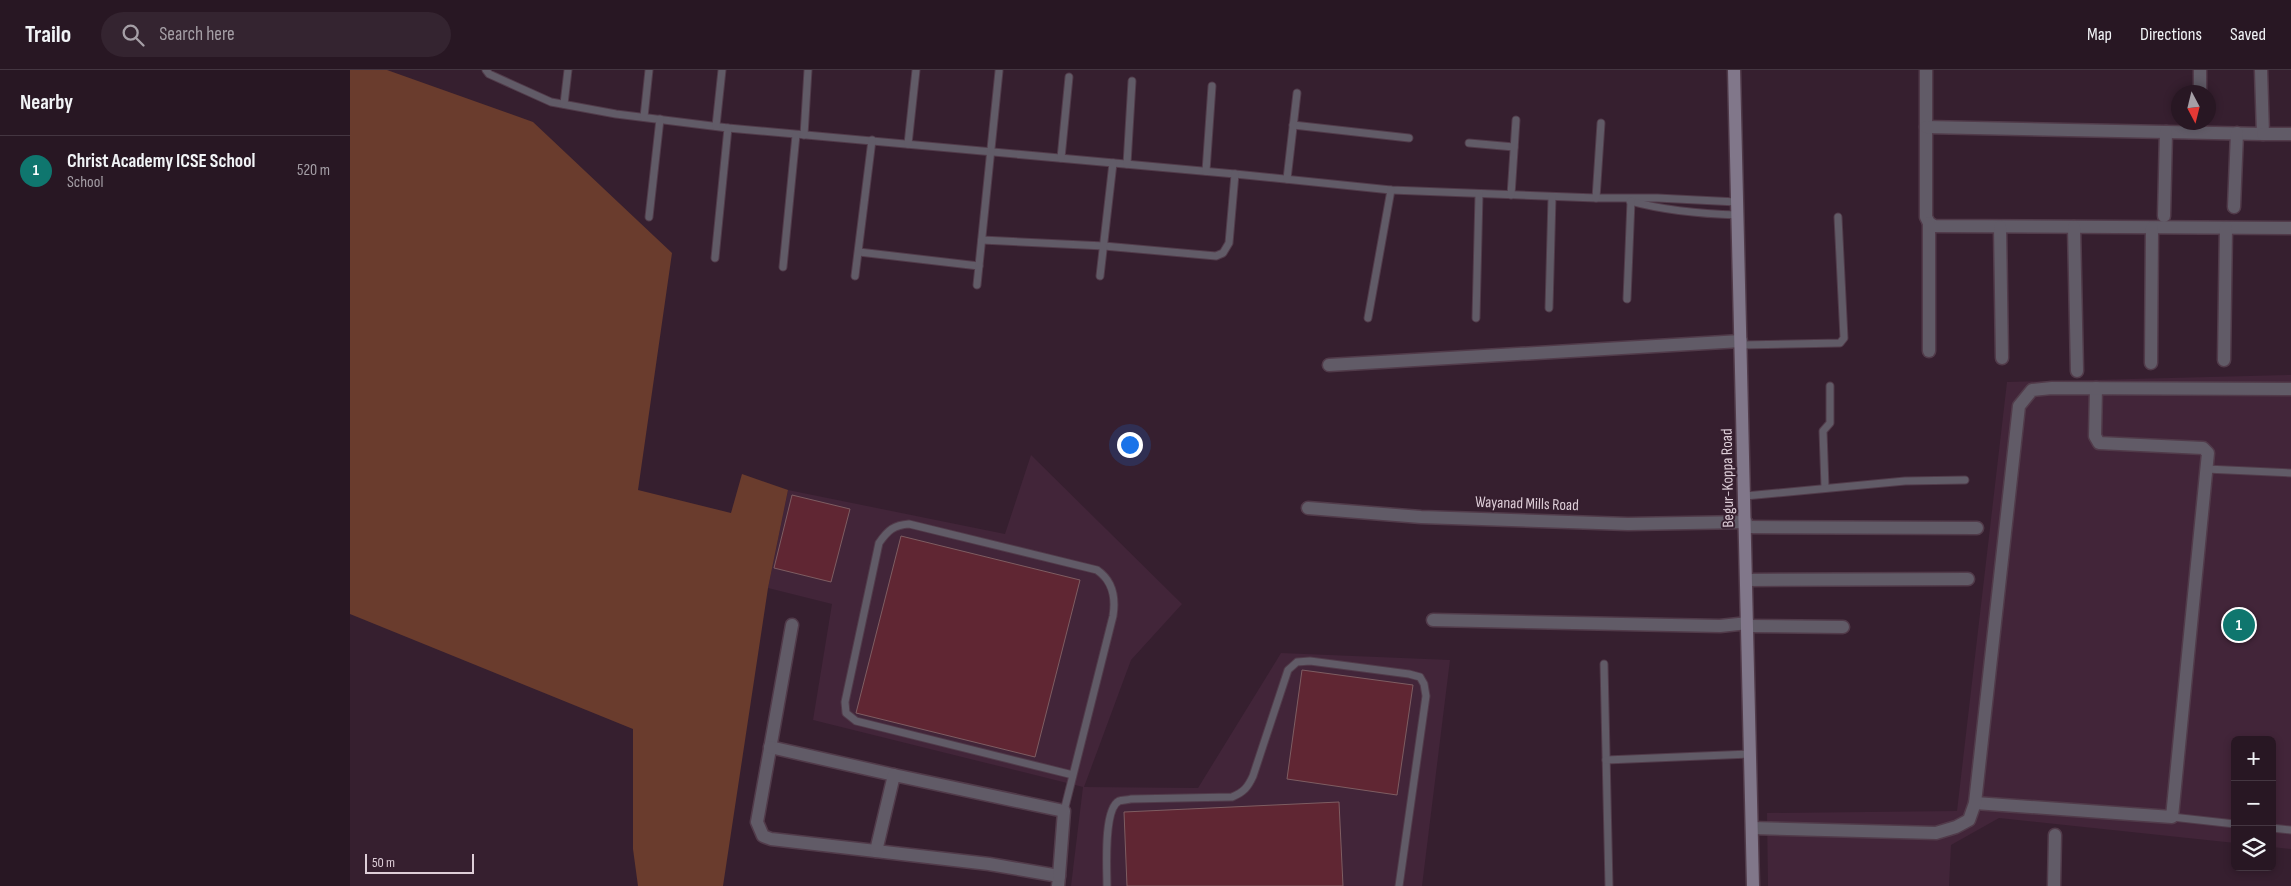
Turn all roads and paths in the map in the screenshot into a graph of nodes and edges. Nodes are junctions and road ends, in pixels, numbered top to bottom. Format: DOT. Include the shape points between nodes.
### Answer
graph roads {
  1 [pos="486,70"];
  2 [pos="568,70"];
  3 [pos="649,70"];
  4 [pos="722,70"];
  5 [pos="808,70"];
  6 [pos="916,70"];
  7 [pos="1734,70"];
  8 [pos="1926,70"];
  9 [pos="2200,70"];
  10 [pos="2262,70"];
  11 [pos="999,71"];
  12 [pos="1069,77"];
  13 [pos="1132,81"];
  14 [pos="2200,85"];
  15 [pos="1212,86"];
  16 [pos="1297,93"];
  17 [pos="564,104"];
  18 [pos="644,117"];
  19 [pos="660,119"];
  20 [pos="1516,120"];
  21 [pos="1601,123"];
  22 [pos="1293,125"];
  23 [pos="716,126"];
  24 [pos="1926,127"];
  25 [pos="728,128"];
  26 [pos="2183,130"];
  27 [pos="2215,130"];
  28 [pos="2166,132"];
  29 [pos="2237,133"];
  30 [pos="2264,134"];
  31 [pos="2291,134"];
  32 [pos="800,135"];
  33 [pos="1409,138"];
  34 [pos="872,140"];
  35 [pos="1469,143"];
  36 [pos="908,144"];
  37 [pos="1514,147"];
  38 [pos="990,152"];
  39 [pos="1061,158"];
  40 [pos="1113,163"];
  41 [pos="1127,164"];
  42 [pos="1206,171"];
  43 [pos="1235,174"];
  44 [pos="1287,179"];
  45 [pos="1391,190"];
  46 [pos="1479,194"];
  47 [pos="1511,195"];
  48 [pos="1552,197"];
  49 [pos="1596,198"];
  50 [pos="1623,199"];
  51 [pos="1631,202"];
  52 [pos="2234,207"];
  53 [pos="1737,209"];
  54 [pos="2164,216"];
  55 [pos="649,217"];
  56 [pos="1838,217"];
  57 [pos="1929,223"];
  58 [pos="2000,227"];
  59 [pos="2074,227"];
  60 [pos="2152,228"];
  61 [pos="2226,228"];
  62 [pos="2291,228"];
  63 [pos="982,240"];
  64 [pos="1104,246"];
  65 [pos="858,252"];
  66 [pos="715,258"];
  67 [pos="979,266"];
  68 [pos="783,267"];
  69 [pos="856,276"];
  70 [pos="1100,276"];
  71 [pos="977,285"];
  72 [pos="1627,299"];
  73 [pos="1549,308"];
  74 [pos="1368,318"];
  75 [pos="1476,318"];
  76 [pos="1741,343"];
  77 [pos="1929,352"];
  78 [pos="2002,358"];
  79 [pos="2224,360"];
  80 [pos="2151,363"];
  81 [pos="1329,365"];
  82 [pos="2077,371"];
  83 [pos="1830,386"];
  84 [pos="2096,388"];
  85 [pos="2291,389"];
  86 [pos="2206,469"];
  87 [pos="2291,473"];
  88 [pos="1965,480"];
  89 [pos="1826,487"];
  90 [pos="1745,496"];
  91 [pos="1308,508"];
  92 [pos="1746,525"];
  93 [pos="1977,528"];
  94 [pos="1968,579"];
  95 [pos="1747,580"];
  96 [pos="1433,620"];
  97 [pos="1748,624"];
  98 [pos="792,626"];
  99 [pos="1843,627"];
  100 [pos="1604,664"];
  101 [pos="770,747"];
  102 [pos="1750,754"];
  103 [pos="1606,760"];
  104 [pos="894,774"];
  105 [pos="1073,775"];
  106 [pos="1975,803"];
  107 [pos="1064,811"];
  108 [pos="2172,817"];
  109 [pos="2231,824"];
  110 [pos="1752,828"];
  111 [pos="2276,828"];
  112 [pos="2291,830"];
  113 [pos="2055,835"];
  114 [pos="876,851"];
  115 [pos="1059,881"];
  116 [pos="1107,886"];
  117 [pos="1399,886"];
  118 [pos="1609,886"];
  119 [pos="1753,886"];
  120 [pos="2054,886"];
  1 -- 17 [label="lane" via="532,95"];
  2 -- 17 [label="lane"];
  3 -- 18 [label="lane"];
  4 -- 23 [label="lane"];
  5 -- 32 [label="lane"];
  6 -- 36 [label="lane"];
  7 -- 53 [label="main road, Begur-Koppa Road"];
  8 -- 24 [label="street"];
  9 -- 14 [label="street"];
  10 -- 30 [label="street"];
  11 -- 38 [label="lane"];
  12 -- 39 [label="lane"];
  13 -- 41 [label="lane"];
  15 -- 42 [label="lane"];
  16 -- 22 [label="lane"];
  17 -- 18 [label="lane"];
  18 -- 19 [label="lane"];
  19 -- 23 [label="lane"];
  19 -- 55 [label="lane"];
  20 -- 37 [label="lane"];
  21 -- 49 [label="lane"];
  22 -- 33 [label="lane"];
  22 -- 44 [label="lane"];
  23 -- 25 [label="lane"];
  24 -- 28 [label="street"];
  24 -- 57 [label="street" via="1926,217"];
  25 -- 32 [label="lane"];
  25 -- 66 [label="lane"];
  26 -- 28 [label="street"];
  27 -- 29 [label="street"];
  28 -- 54 [label="street"];
  29 -- 30 [label="street"];
  29 -- 52 [label="street"];
  30 -- 31 [label="street"];
  32 -- 34 [label="lane"];
  32 -- 68 [label="lane"];
  34 -- 36 [label="lane"];
  34 -- 65 [label="lane"];
  35 -- 37 [label="lane"];
  36 -- 38 [label="lane"];
  37 -- 47 [label="lane"];
  38 -- 39 [label="lane"];
  38 -- 63 [label="lane"];
  39 -- 40 [label="lane"];
  40 -- 41 [label="lane"];
  40 -- 64 [label="lane"];
  41 -- 42 [label="lane"];
  42 -- 43 [label="lane"];
  43 -- 44 [label="lane"];
  43 -- 64 [label="lane" via="1229,243 1223,254"];
  44 -- 45 [label="lane"];
  45 -- 46 [label="lane"];
  45 -- 74 [label="lane"];
  46 -- 47 [label="lane"];
  46 -- 75 [label="lane"];
  47 -- 48 [label="lane"];
  48 -- 49 [label="lane"];
  48 -- 73 [label="lane"];
  49 -- 50 [label="lane"];
  50 -- 51 [label="lane"];
  50 -- 53 [label="lane" via="1657,198"];
  51 -- 53 [label="lane" via="1659,209"];
  51 -- 72 [label="lane"];
  53 -- 76 [label="main road, Begur-Koppa Road"];
  56 -- 76 [label="lane" via="1844,338 1840,343"];
  57 -- 58 [label="street" via="1934,226"];
  57 -- 77 [label="street"];
  58 -- 59 [label="street"];
  58 -- 78 [label="street"];
  59 -- 60 [label="street"];
  59 -- 82 [label="street"];
  60 -- 61 [label="street"];
  60 -- 80 [label="street"];
  61 -- 62 [label="street"];
  61 -- 79 [label="street"];
  63 -- 64 [label="lane"];
  63 -- 67 [label="lane"];
  64 -- 70 [label="lane"];
  65 -- 67 [label="lane"];
  65 -- 69 [label="lane"];
  67 -- 71 [label="lane"];
  76 -- 81 [label="street"];
  76 -- 90 [label="main road, Begur-Koppa Road"];
  83 -- 89 [label="lane" via="1830,423 1822,431"];
  84 -- 85 [label="street"];
  84 -- 86 [label="street" via="2094,436 2099,443 2203,448 2208,452"];
  84 -- 106 [label="street" via="2032,390 2019,406"];
  86 -- 87 [label="lane"];
  86 -- 108 [label="street"];
  88 -- 89 [label="lane"];
  89 -- 90 [label="lane"];
  90 -- 92 [label="main road, Begur-Koppa Road"];
  91 -- 92 [label="street, Wayanad Mills Road" via="1422,517"];
  92 -- 93 [label="street, Wayanad Mills Road"];
  92 -- 95 [label="main road, Begur-Koppa Road"];
  94 -- 95 [label="street"];
  95 -- 97 [label="main road, Begur-Koppa Road"];
  96 -- 97 [label="street"];
  97 -- 99 [label="street"];
  97 -- 102 [label="main road, Begur-Koppa Road"];
  98 -- 101 [label="street"];
  100 -- 103 [label="lane"];
  101 -- 104 [label="street"];
  101 -- 114 [label="street" via="757,822 763,836"];
  102 -- 103 [label="lane"];
  102 -- 110 [label="main road, Begur-Koppa Road"];
  103 -- 118 [label="lane"];
  104 -- 107 [label="street"];
  104 -- 114 [label="street"];
  105 -- 105 [label="lane" via="1113,616 1115,604 1107,576 1097,570 909,524 897,525 887,531 879,543 845,702 846,712 856,721"];
  105 -- 107 [label="lane"];
  106 -- 108 [label="street"];
  106 -- 110 [label="street" via="1969,820 1936,832"];
  107 -- 115 [label="street"];
  108 -- 109 [label="lane"];
  110 -- 119 [label="main road, Begur-Koppa Road"];
  111 -- 112 [label="lane"];
  113 -- 120 [label="street"];
  114 -- 115 [label="street" via="989,864"];
  116 -- 117 [label="lane" via="1108,824 1113,807 1120,801 1131,799 1242,793 1253,776 1288,670 1296,662 1310,661 1400,672 1420,677 1424,684 1426,696"];
}
